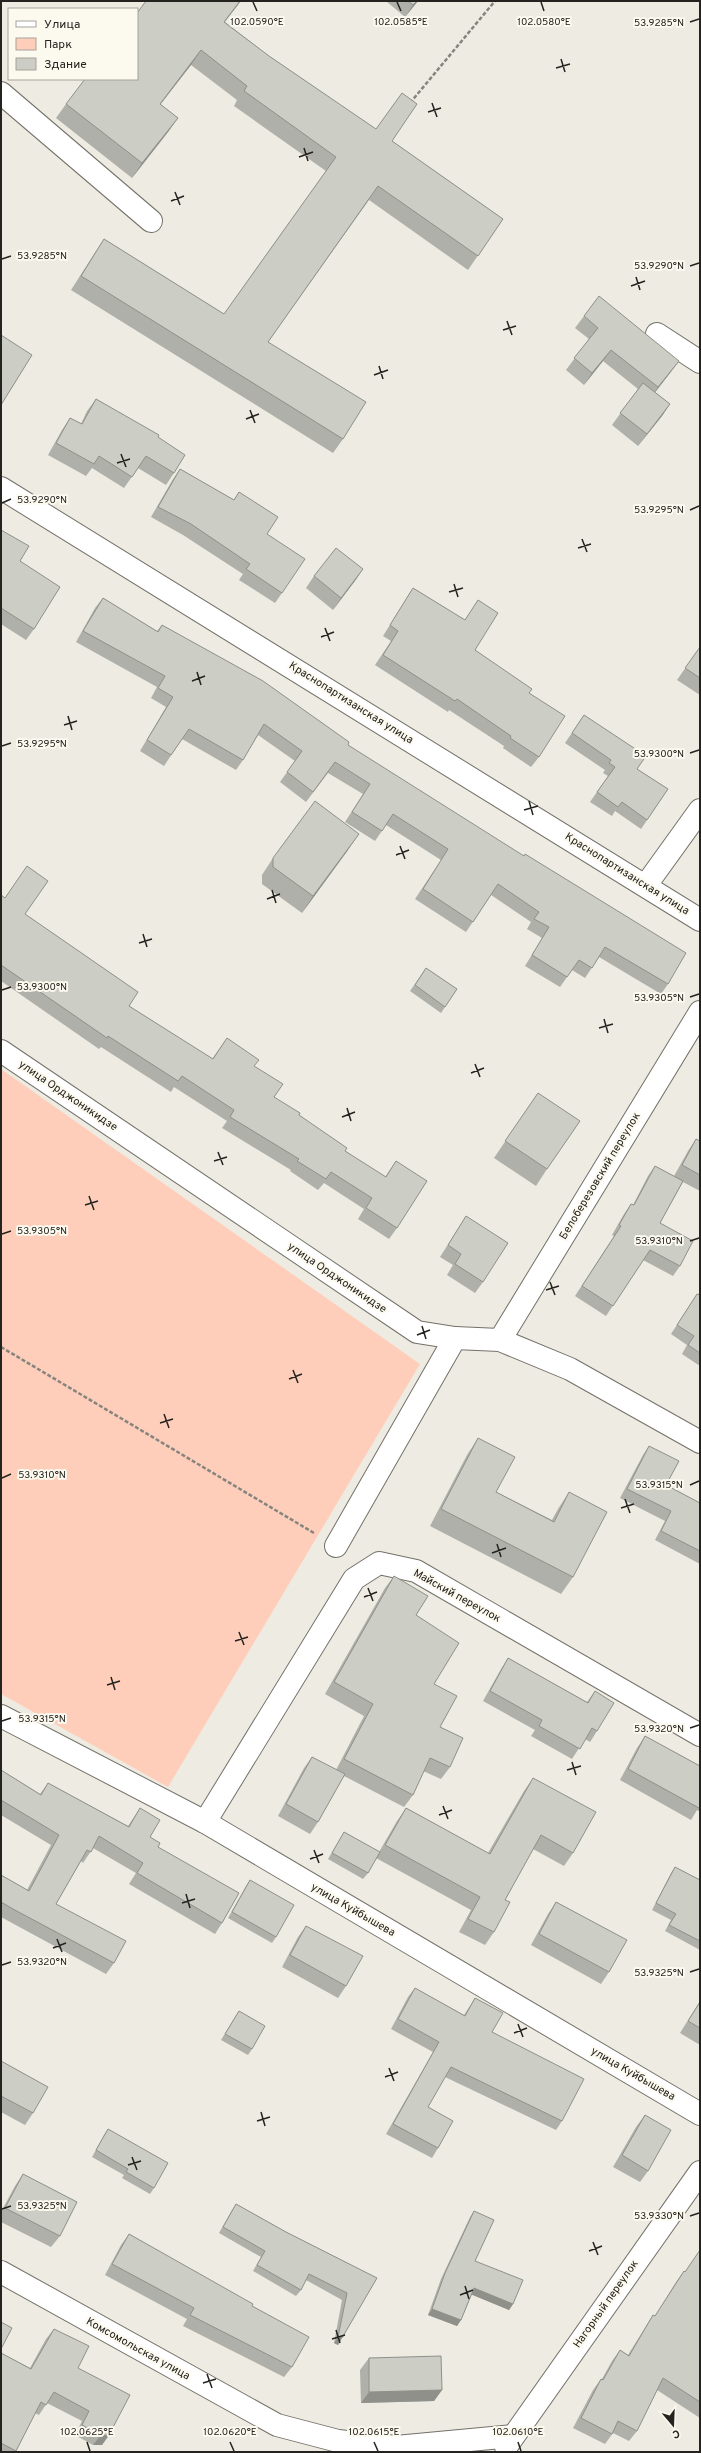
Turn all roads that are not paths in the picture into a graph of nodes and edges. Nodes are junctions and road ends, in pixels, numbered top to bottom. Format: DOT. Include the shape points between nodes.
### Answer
graph roads {
  1 [pos="1,93"];
  2 [pos="151,221"];
  3 [pos="657,334"];
  4 [pos="700,362"];
  5 [pos="1,488"];
  6 [pos="700,810"];
  7 [pos="646,885"];
  8 [pos="700,920"];
  9 [pos="700,1012"];
  10 [pos="1,1051"];
  11 [pos="455,1338"];
  12 [pos="500,1340"];
  13 [pos="700,1442"];
  14 [pos="336,1546"];
  15 [pos="1,1716"];
  16 [pos="700,1735"];
  17 [pos="205,1822"];
  18 [pos="700,2114"];
  19 [pos="700,2172"];
  20 [pos="1,2272"];
  21 [pos="513,2447"];
  1 -- 2 [label="street"];
  3 -- 4 [label="street"];
  5 -- 7 [label="street, Краснопартизанская улица"];
  6 -- 7 [label="street"];
  7 -- 8 [label="street, Краснопартизанская улица"];
  9 -- 12 [label="street, Белоберезовский переулок"];
  10 -- 11 [label="street, улица Орджоникидзе" via="417,1332"];
  11 -- 12 [label="street, улица Орджоникидзе"];
  11 -- 14 [label="street"];
  12 -- 13 [label="street, улица Орджоникидзе" via="570,1369"];
  15 -- 17 [label="street, улица Куйбышева"];
  16 -- 17 [label="street, Майский переулок" via="416,1571 380,1563 354,1579"];
  17 -- 18 [label="street, улица Куйбышева"];
  19 -- 21 [label="street, Нагорный переулок"];
  20 -- 21 [label="street, Комсомольская улица" via="277,2425 338,2441 396,2447"];
}
